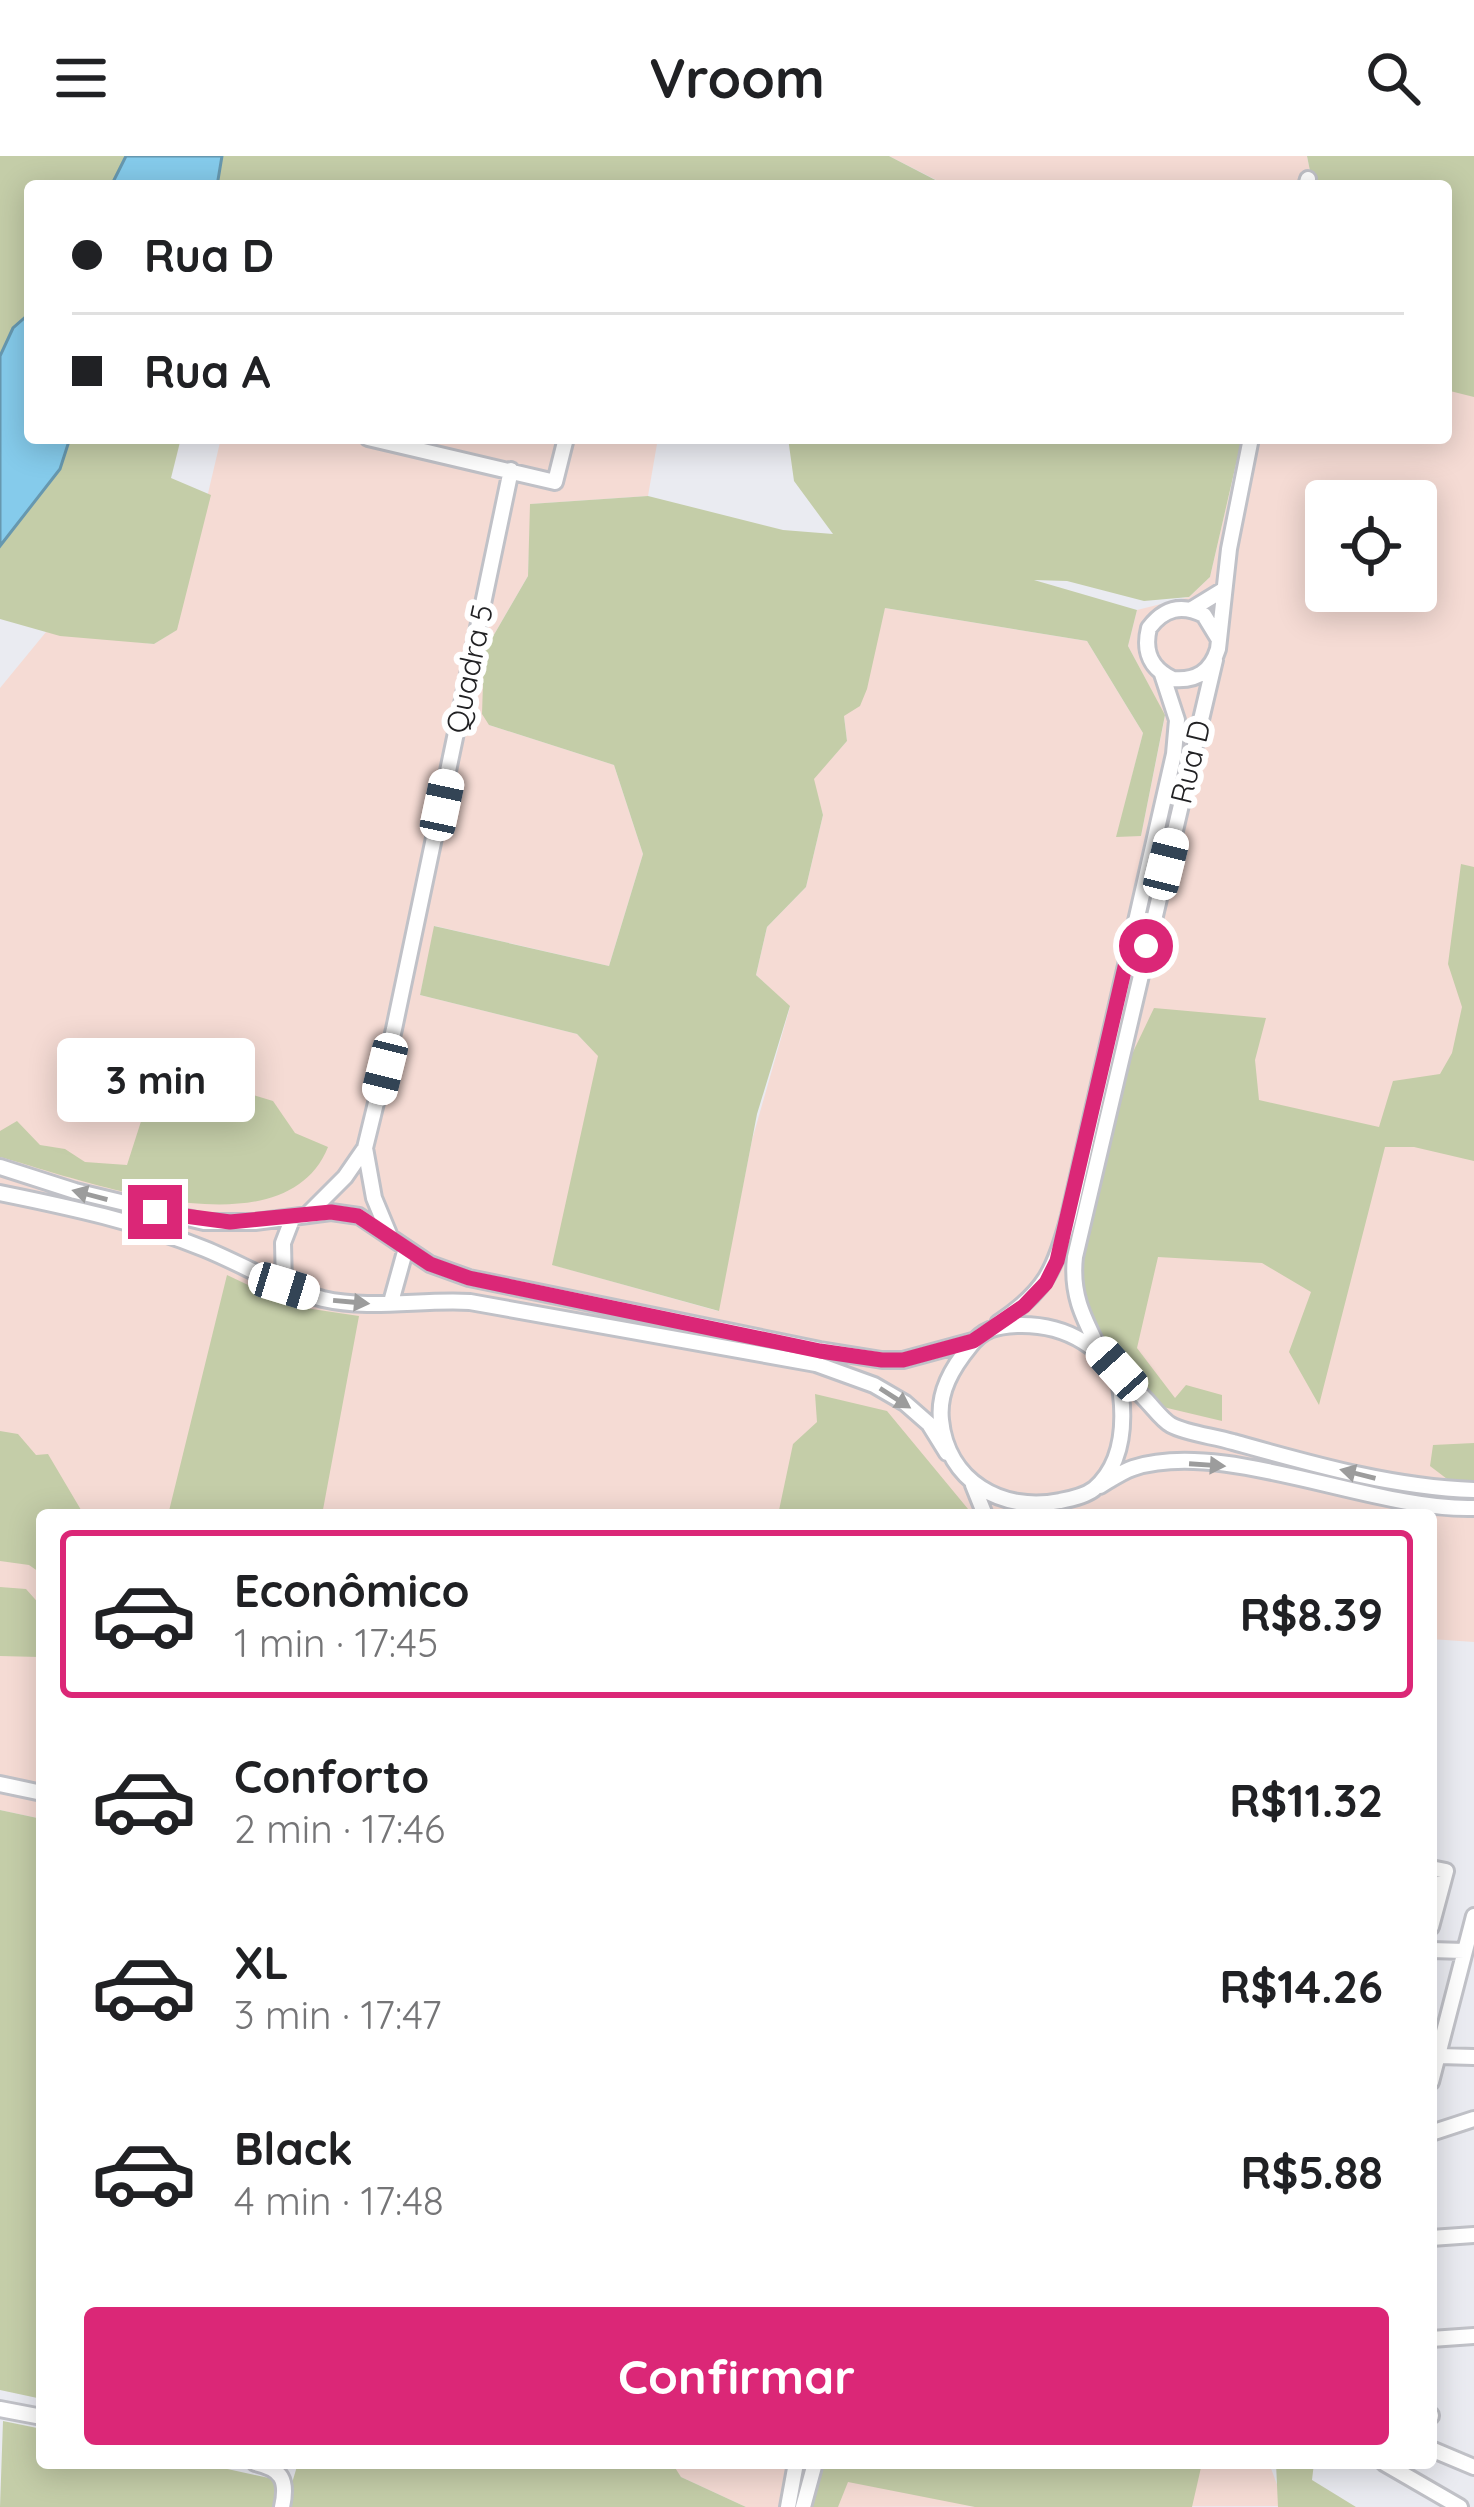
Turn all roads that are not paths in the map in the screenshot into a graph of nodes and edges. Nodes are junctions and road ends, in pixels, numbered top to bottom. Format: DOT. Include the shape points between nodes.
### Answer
graph roads {
  1 [pos="395,444"];
  2 [pos="564,444"];
  3 [pos="1250,444"];
  4 [pos="511,470"];
  5 [pos="1223,590"];
  6 [pos="1192,609"];
  7 [pos="1218,638"];
  8 [pos="1215,660"];
  9 [pos="1162,674"];
  10 [pos="1138,946"];
  11 [pos="365,1148"];
  12 [pos="0,1167"];
  13 [pos="0,1193"];
  14 [pos="300,1215"];
  15 [pos="389,1234"];
  16 [pos="406,1248"];
  17 [pos="284,1286"];
  18 [pos="391,1303"];
  19 [pos="994,1326"];
  20 [pos="721,1338"];
  21 [pos="973,1341"];
  22 [pos="1101,1351"];
  23 [pos="1117,1369"];
  24 [pos="946,1453"];
  25 [pos="967,1476"];
  26 [pos="1095,1488"];
  27 [pos="1436,1489"];
  28 [pos="1474,1490"];
  29 [pos="1074,1498"];
  30 [pos="1435,1508"];
  31 [pos="1474,1508"];
  32 [pos="983,1509"];
  33 [pos="1060,1509"];
  34 [pos="0,1784"];
  35 [pos="36,1792"];
  36 [pos="1437,1869"];
  37 [pos="1437,1905"];
  38 [pos="1474,1916"];
  39 [pos="1437,1950"];
  40 [pos="1464,1951"];
  41 [pos="1437,2048"];
  42 [pos="1437,2052"];
  43 [pos="1474,2057"];
  44 [pos="1474,2119"];
  45 [pos="1437,2132"];
  46 [pos="1474,2235"];
  47 [pos="1437,2238"];
  48 [pos="1474,2336"];
  49 [pos="1437,2339"];
  50 [pos="0,2411"];
  51 [pos="36,2416"];
  52 [pos="1437,2452"];
  53 [pos="1474,2468"];
  54 [pos="277,2469"];
  55 [pos="795,2469"];
  56 [pos="813,2469"];
  57 [pos="1394,2469"];
  58 [pos="282,2507"];
  59 [pos="788,2507"];
  60 [pos="803,2507"];
  61 [pos="1460,2507"];
  1 -- 4 [label="street"];
  2 -- 4 [label="street" via="555,482"];
  3 -- 5 [label="street"];
  4 -- 11 [label="street, Quadra 5"];
  5 -- 6 [label="street"];
  5 -- 7 [label="street"];
  6 -- 7 [label="street"];
  6 -- 9 [label="street" via="1167,611 1149,628 1147,653"];
  7 -- 8 [label="street"];
  8 -- 9 [label="street" via="1198,677"];
  8 -- 10 [label="street, Rua D"];
  9 -- 10 [label="street, Rua D" via="1177,719 1174,754"];
  10 -- 19 [label="street, Rua D" via="1057,1261 1024,1306"];
  10 -- 22 [label="street, Rua D" via="1072,1278"];
  11 -- 14 [label="street, Quadra 5" via="345,1178"];
  11 -- 15 [label="street, Quadra 5"];
  14 -- 12 [label="street, one-way" via="204,1222"];
  13 -- 17 [label="street" via="139,1225"];
  14 -- 15 [label="street" via="358,1216"];
  14 -- 17 [label="street" via="283,1243"];
  15 -- 16 [label="street"];
  16 -- 18 [label="street"];
  16 -- 20 [label="street" via="469,1278"];
  17 -- 18 [label="street, one-way" via="325,1299"];
  18 -- 20 [label="street" via="470,1302"];
  19 -- 21 [label="street"];
  19 -- 22 [label="street" via="1049,1327"];
  20 -- 21 [label="street" via="882,1360"];
  20 -- 24 [label="street, one-way" via="874,1384 929,1424"];
  21 -- 24 [label="street" via="944,1386"];
  22 -- 23 [label="street"];
  23 -- 26 [label="street" via="1123,1431"];
  27 -- 23 [label="street, one-way" via="1170,1424"];
  24 -- 25 [label="street"];
  25 -- 29 [label="street" via="1018,1504"];
  25 -- 32 [label="street"];
  26 -- 29 [label="street"];
  26 -- 30 [label="street, one-way" via="1133,1468 1204,1464"];
  27 -- 28 [label="street"];
  27 -- 30 [label="street"];
  29 -- 33 [label="street"];
  30 -- 31 [label="street"];
  34 -- 35 [label="street"];
  36 -- 37 [label="street" via="1446,1871"];
  38 -- 40 [label="street"];
  39 -- 40 [label="street"];
  40 -- 41 [label="street"];
  42 -- 43 [label="street"];
  44 -- 45 [label="street"];
  46 -- 47 [label="street"];
  48 -- 49 [label="street"];
  50 -- 51 [label="street"];
  52 -- 53 [label="street"];
  54 -- 58 [label="street" via="286,2489"];
  55 -- 59 [label="street"];
  56 -- 60 [label="street"];
  57 -- 61 [label="street"];
}
